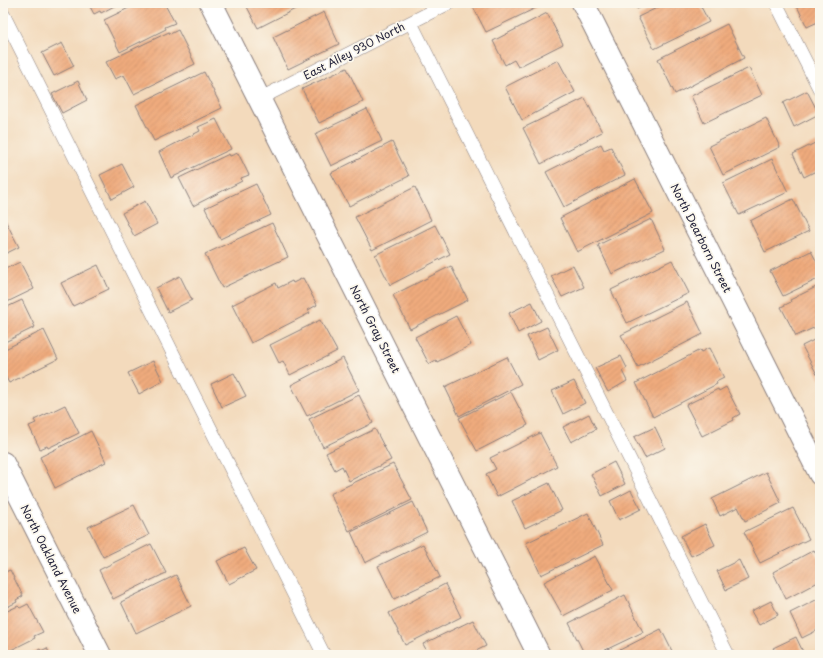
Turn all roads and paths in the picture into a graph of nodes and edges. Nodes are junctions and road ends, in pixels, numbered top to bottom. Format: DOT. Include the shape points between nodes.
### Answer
graph roads {
  1 [pos="211,3"];
  2 [pos="449,3"];
  3 [pos="583,3"];
  4 [pos="776,3"];
  5 [pos="3,14"];
  6 [pos="411,23"];
  7 [pos="820,90"];
  8 [pos="259,98"];
  9 [pos="3,463"];
  10 [pos="820,474"];
  11 [pos="100,655"];
  12 [pos="324,655"];
  13 [pos="539,655"];
  14 [pos="728,655"];
  1 -- 8 [label="street, North Gray Street"];
  2 -- 6 [label="lane, East Alley 930 North"];
  3 -- 10 [label="street, North Dearborn Street"];
  4 -- 7 [label="lane"];
  5 -- 12 [label="lane"];
  6 -- 8 [label="lane, East Alley 930 North"];
  6 -- 14 [label="lane"];
  8 -- 13 [label="street, North Gray Street"];
  9 -- 11 [label="street, North Oakland Avenue"];
}
